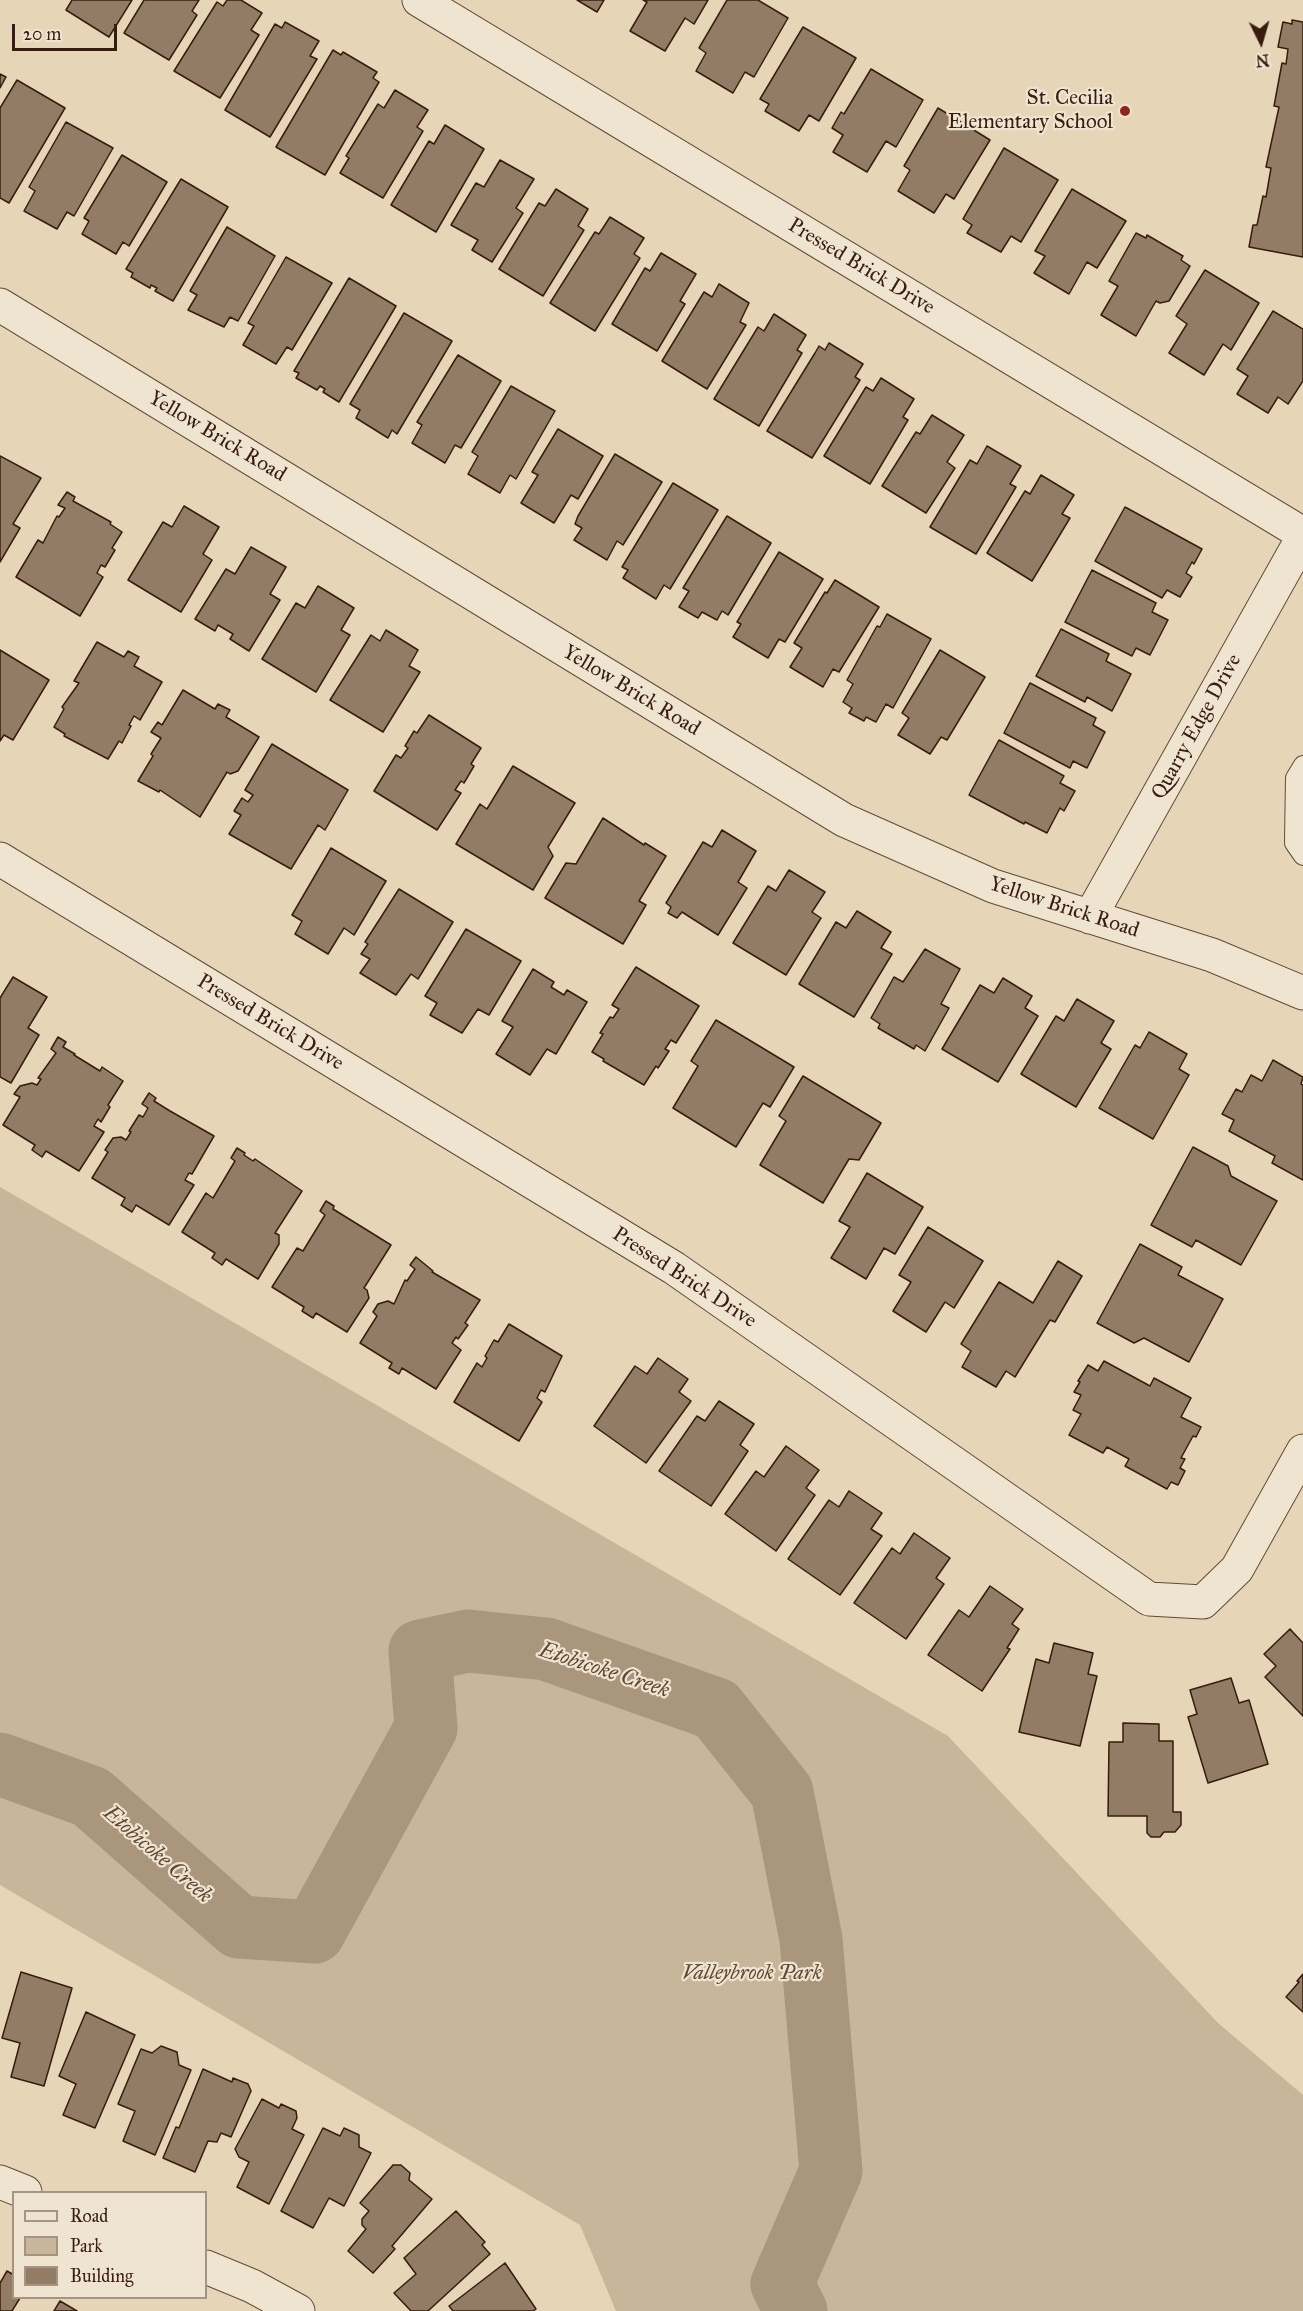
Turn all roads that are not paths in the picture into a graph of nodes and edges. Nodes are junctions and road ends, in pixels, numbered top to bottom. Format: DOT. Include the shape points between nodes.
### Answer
graph roads {
  1 [pos="419,0"];
  2 [pos="0,305"];
  3 [pos="1303,535"];
  4 [pos="1303,765"];
  5 [pos="1303,856"];
  6 [pos="0,859"];
  7 [pos="1090,917"];
  8 [pos="1303,993"];
  9 [pos="1303,1451"];
  10 [pos="0,2182"];
  11 [pos="20,2191"];
  12 [pos="207,2267"];
  13 [pos="298,2311"];
  1 -- 3 [label="street, Pressed Brick Drive"];
  2 -- 7 [label="street, Yellow Brick Road" via="844,820 993,886"];
  3 -- 7 [label="street, Quarry Edge Drive"];
  4 -- 5 [label="lane" via="1295,778 1294,843"];
  6 -- 9 [label="street, Pressed Brick Drive" via="674,1268 1149,1599 1203,1602 1237,1569"];
  7 -- 8 [label="street, Yellow Brick Road" via="1212,955"];
  10 -- 11 [label="street"];
  12 -- 13 [label="street"];
}
